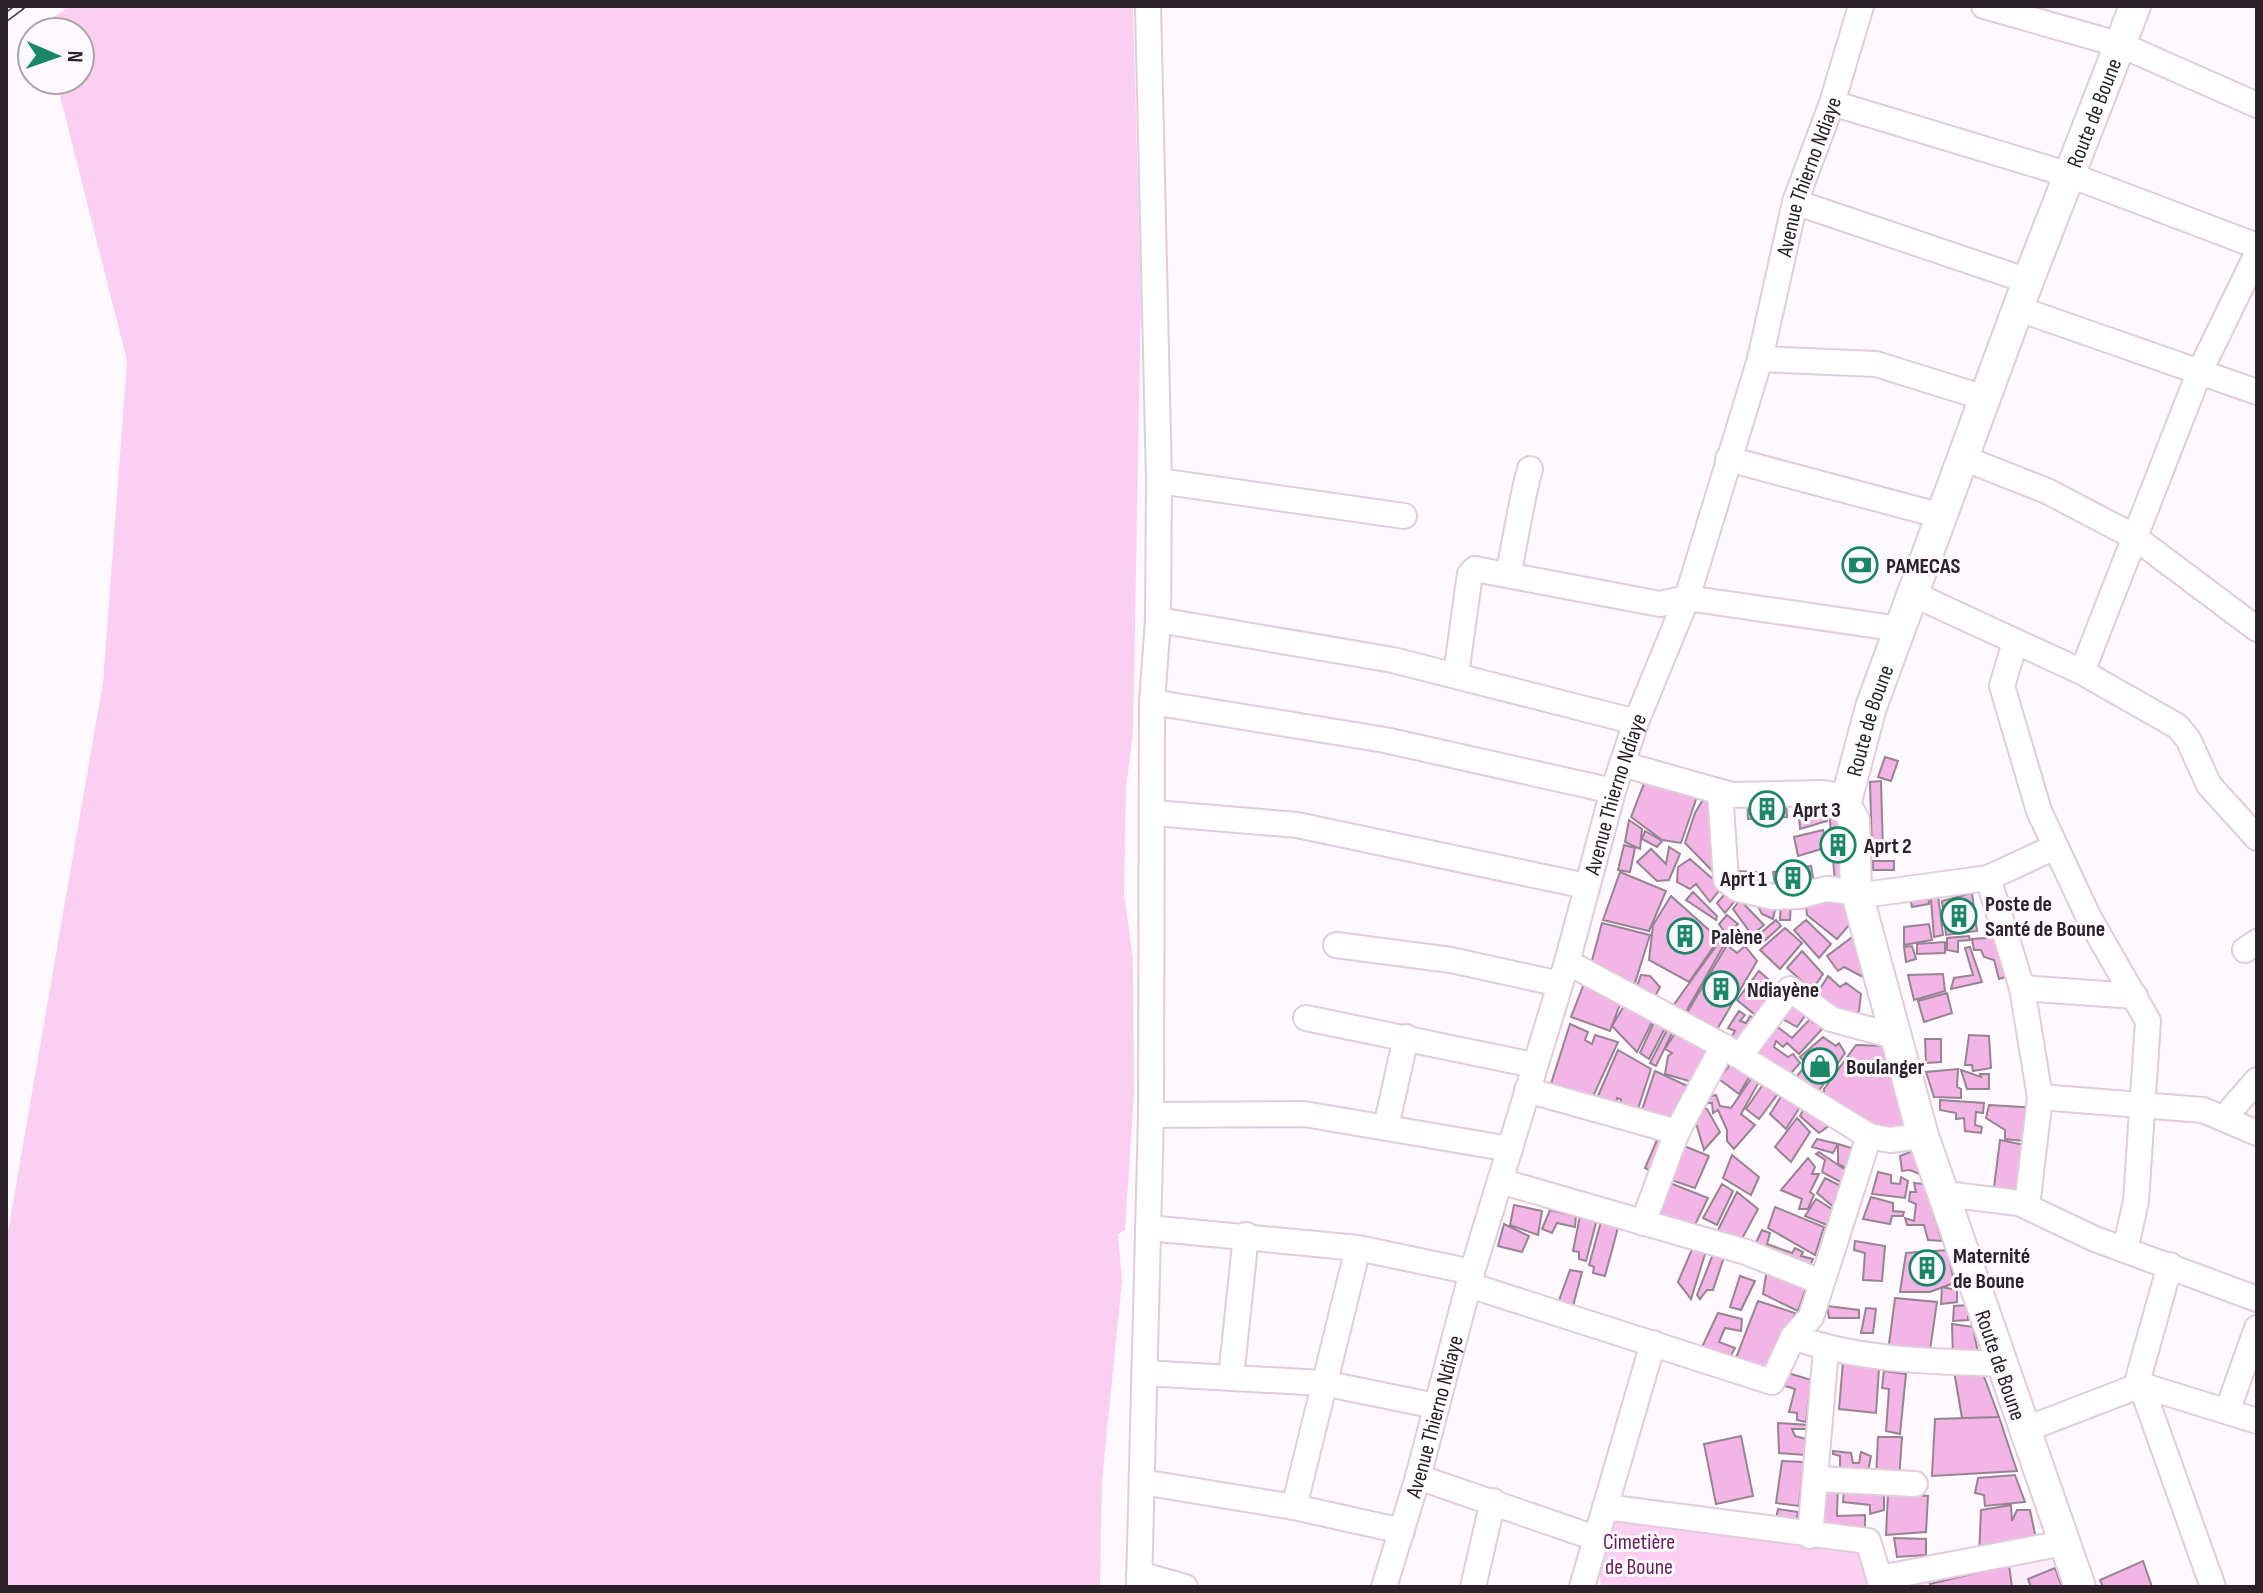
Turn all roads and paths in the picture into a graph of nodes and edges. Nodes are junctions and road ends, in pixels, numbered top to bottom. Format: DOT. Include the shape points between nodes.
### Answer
graph roads {
  1 [pos="1148,6"];
  2 [pos="1861,6"];
  3 [pos="1984,6"];
  4 [pos="2135,6"];
  5 [pos="2121,45"];
  6 [pos="1832,103"];
  7 [pos="2257,105"];
  8 [pos="2070,175"];
  9 [pos="1795,202"];
  10 [pos="2257,246"];
  11 [pos="2257,254"];
  12 [pos="2024,295"];
  13 [pos="1760,359"];
  14 [pos="2199,373"];
  15 [pos="2257,392"];
  16 [pos="1985,398"];
  17 [pos="1963,458"];
  18 [pos="1728,459"];
  19 [pos="1530,469"];
  20 [pos="1159,481"];
  21 [pos="1404,516"];
  22 [pos="1942,516"];
  23 [pos="2133,536"];
  24 [pos="1508,575"];
  25 [pos="1913,594"];
  26 [pos="1687,598"];
  27 [pos="1158,620"];
  28 [pos="1900,629"];
  29 [pos="2257,629"];
  30 [pos="2015,642"];
  31 [pos="2082,672"];
  32 [pos="1456,674"];
  33 [pos="1152,702"];
  34 [pos="1636,722"];
  35 [pos="1622,764"];
  36 [pos="1613,791"];
  37 [pos="1720,792"];
  38 [pos="1845,805"];
  39 [pos="1154,813"];
  40 [pos="2257,838"];
  41 [pos="2055,847"];
  42 [pos="1988,878"];
  43 [pos="1586,886"];
  44 [pos="1856,890"];
  45 [pos="1336,945"];
  46 [pos="1564,973"];
  47 [pos="2022,988"];
  48 [pos="2135,996"];
  49 [pos="1306,1018"];
  50 [pos="1894,1036"];
  51 [pos="1406,1037"];
  52 [pos="1732,1051"];
  53 [pos="1533,1065"];
  54 [pos="2257,1080"];
  55 [pos="1527,1090"];
  56 [pos="2040,1097"];
  57 [pos="2145,1104"];
  58 [pos="1151,1115"];
  59 [pos="2224,1118"];
  60 [pos="1386,1127"];
  61 [pos="1677,1132"];
  62 [pos="2257,1133"];
  63 [pos="1869,1136"];
  64 [pos="1923,1136"];
  65 [pos="1510,1149"];
  66 [pos="1500,1181"];
  67 [pos="1945,1194"];
  68 [pos="2027,1206"];
  69 [pos="1643,1223"];
  70 [pos="1148,1228"];
  71 [pos="1246,1235"];
  72 [pos="1358,1248"];
  73 [pos="2125,1250"];
  74 [pos="2170,1265"];
  75 [pos="1470,1279"];
  76 [pos="1821,1282"];
  77 [pos="2257,1299"];
  78 [pos="2257,1328"];
  79 [pos="1793,1337"];
  80 [pos="1653,1343"];
  81 [pos="1826,1349"];
  82 [pos="2001,1364"];
  83 [pos="1144,1373"];
  84 [pos="1231,1378"];
  85 [pos="1323,1383"];
  86 [pos="2139,1386"];
  87 [pos="1436,1406"];
  88 [pos="2228,1409"];
  89 [pos="2257,1421"];
  90 [pos="2024,1430"];
  91 [pos="1418,1477"];
  92 [pos="1816,1479"];
  93 [pos="1142,1482"];
  94 [pos="1915,1484"];
  95 [pos="1493,1501"];
  96 [pos="1294,1507"];
  97 [pos="1605,1507"];
  98 [pos="1402,1531"];
  99 [pos="1810,1536"];
  100 [pos="1595,1538"];
  101 [pos="2064,1543"];
  102 [pos="1139,1580"];
  103 [pos="1881,1583"];
  104 [pos="1185,1587"];
  105 [pos="1384,1587"];
  106 [pos="1473,1587"];
  107 [pos="1582,1587"];
  108 [pos="2080,1587"];
  109 [pos="2213,1587"];
  1 -- 20 [label="street"];
  2 -- 6 [label="street, Avenue Thierno Ndiaye"];
  3 -- 5 [label="street"];
  4 -- 5 [label="street, Route de Boune"];
  5 -- 7 [label="street"];
  5 -- 8 [label="street, Route de Boune"];
  6 -- 8 [label="street"];
  6 -- 9 [label="street, Avenue Thierno Ndiaye"];
  8 -- 10 [label="street"];
  8 -- 12 [label="street, Route de Boune"];
  9 -- 12 [label="street"];
  9 -- 13 [label="street, Avenue Thierno Ndiaye"];
  11 -- 14 [label="street"];
  12 -- 14 [label="street"];
  12 -- 16 [label="street, Route de Boune"];
  13 -- 16 [label="street" via="1876,364"];
  13 -- 18 [label="street, Avenue Thierno Ndiaye"];
  14 -- 15 [label="street"];
  14 -- 23 [label="street"];
  16 -- 17 [label="street, Route de Boune"];
  17 -- 22 [label="street, Route de Boune"];
  17 -- 23 [label="street" via="2047,491"];
  18 -- 22 [label="street"];
  18 -- 26 [label="street, Avenue Thierno Ndiaye"];
  19 -- 24 [label="street"];
  20 -- 21 [label="street"];
  20 -- 27 [label="street"];
  22 -- 25 [label="street, Route de Boune"];
  23 -- 29 [label="street"];
  23 -- 31 [label="street"];
  24 -- 26 [label="street" via="1660,604"];
  24 -- 32 [label="street" via="1475,569 1470,574"];
  25 -- 28 [label="street, Route de Boune"];
  25 -- 30 [label="street"];
  26 -- 28 [label="street"];
  26 -- 34 [label="street, Avenue Thierno Ndiaye"];
  27 -- 32 [label="street"];
  27 -- 33 [label="street"];
  28 -- 38 [label="street, Route de Boune" via="1871,707"];
  30 -- 31 [label="street"];
  30 -- 41 [label="street" via="2002,686"];
  31 -- 40 [label="street" via="2177,726 2209,785"];
  32 -- 34 [label="street"];
  33 -- 36 [label="street" via="1385,740"];
  33 -- 39 [label="street"];
  34 -- 35 [label="street, Avenue Thierno Ndiaye"];
  35 -- 36 [label="street, Avenue Thierno Ndiaye"];
  35 -- 37 [label="street"];
  36 -- 43 [label="street, Avenue Thierno Ndiaye"];
  37 -- 38 [label="street" via="1824,793"];
  37 -- 44 [label="street" via="1725,873 1731,886 1773,897"];
  38 -- 44 [label="street, Route de Boune" via="1854,820"];
  39 -- 43 [label="street" via="1297,825"];
  39 -- 58 [label="street"];
  41 -- 42 [label="street"];
  41 -- 48 [label="street"];
  42 -- 44 [label="street" via="1871,894"];
  42 -- 47 [label="street"];
  43 -- 46 [label="street, Avenue Thierno Ndiaye"];
  44 -- 50 [label="street, Route de Boune"];
  45 -- 46 [label="street"];
  46 -- 52 [label="street"];
  46 -- 53 [label="street, Avenue Thierno Ndiaye"];
  47 -- 48 [label="street"];
  47 -- 56 [label="street"];
  48 -- 57 [label="street" via="2149,1031"];
  49 -- 51 [label="street"];
  50 -- 52 [label="street" via="1831,1019 1790,989"];
  50 -- 64 [label="street, Route de Boune"];
  51 -- 53 [label="street"];
  51 -- 60 [label="street"];
  52 -- 61 [label="street"];
  52 -- 63 [label="street"];
  53 -- 55 [label="street, Avenue Thierno Ndiaye"];
  54 -- 59 [label="street"];
  55 -- 61 [label="street"];
  55 -- 65 [label="street, Avenue Thierno Ndiaye"];
  56 -- 57 [label="street"];
  56 -- 68 [label="street"];
  57 -- 59 [label="street" via="2203,1110"];
  57 -- 73 [label="street" via="2136,1201"];
  58 -- 60 [label="street" via="1304,1114"];
  58 -- 70 [label="street"];
  59 -- 62 [label="street"];
  60 -- 65 [label="street"];
  61 -- 69 [label="street"];
  63 -- 64 [label="street"];
  63 -- 76 [label="street"];
  64 -- 67 [label="street, Route de Boune"];
  65 -- 66 [label="street, Avenue Thierno Ndiaye"];
  66 -- 69 [label="street"];
  66 -- 75 [label="street, Avenue Thierno Ndiaye"];
  67 -- 68 [label="street"];
  67 -- 82 [label="street, Route de Boune"];
  68 -- 73 [label="street"];
  69 -- 76 [label="street" via="1746,1252"];
  70 -- 71 [label="street"];
  70 -- 83 [label="street"];
  71 -- 72 [label="street"];
  71 -- 84 [label="street"];
  72 -- 75 [label="street"];
  72 -- 85 [label="street"];
  73 -- 74 [label="street"];
  74 -- 77 [label="street"];
  74 -- 86 [label="street"];
  75 -- 80 [label="street"];
  75 -- 87 [label="street, Avenue Thierno Ndiaye"];
  76 -- 79 [label="street" via="1811,1317"];
  78 -- 88 [label="street"];
  79 -- 80 [label="street" via="1776,1379 1768,1382"];
  79 -- 81 [label="street"];
  80 -- 97 [label="street"];
  81 -- 82 [label="street" via="1900,1361"];
  81 -- 92 [label="street"];
  82 -- 90 [label="street, Route de Boune"];
  83 -- 84 [label="street"];
  83 -- 93 [label="street"];
  84 -- 85 [label="street"];
  85 -- 87 [label="street"];
  85 -- 96 [label="street"];
  86 -- 88 [label="street"];
  86 -- 90 [label="street"];
  86 -- 109 [label="street"];
  87 -- 91 [label="street, Avenue Thierno Ndiaye"];
  88 -- 89 [label="street"];
  90 -- 101 [label="street, Route de Boune"];
  91 -- 95 [label="street"];
  91 -- 98 [label="street, Avenue Thierno Ndiaye"];
  92 -- 94 [label="street"];
  92 -- 99 [label="street"];
  93 -- 96 [label="street"];
  93 -- 102 [label="street"];
  95 -- 100 [label="street"];
  95 -- 106 [label="street"];
  96 -- 98 [label="street"];
  97 -- 99 [label="street"];
  97 -- 100 [label="street"];
  98 -- 105 [label="street, Avenue Thierno Ndiaye"];
  99 -- 103 [label="street" via="1868,1541"];
  100 -- 107 [label="street"];
  101 -- 103 [label="street"];
  101 -- 108 [label="street, Route de Boune"];
  102 -- 104 [label="street"];
}
